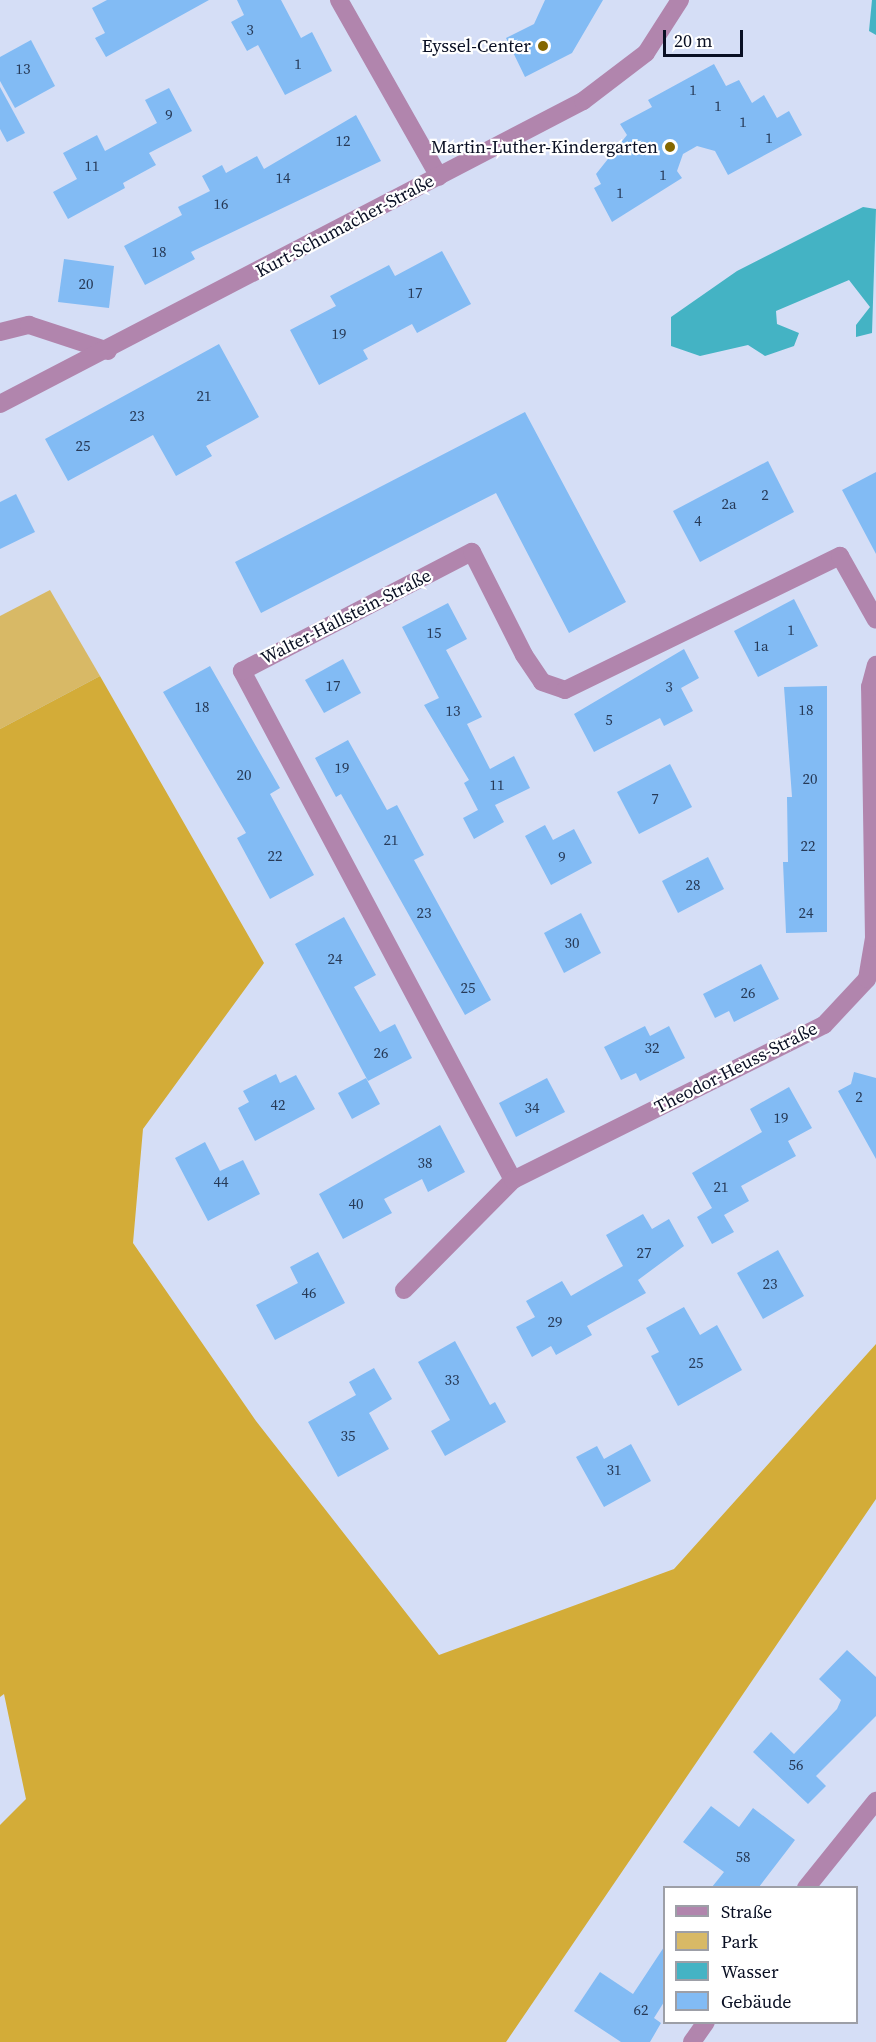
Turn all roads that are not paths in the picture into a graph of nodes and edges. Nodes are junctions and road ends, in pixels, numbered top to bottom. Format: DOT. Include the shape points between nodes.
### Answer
graph roads {
  1 [pos="339,0"];
  2 [pos="680,0"];
  3 [pos="439,177"];
  4 [pos="0,332"];
  5 [pos="108,351"];
  6 [pos="2,399"];
  7 [pos="876,620"];
  8 [pos="876,665"];
  9 [pos="872,983"];
  10 [pos="513,1180"];
  11 [pos="404,1290"];
  12 [pos="876,1801"];
  13 [pos="807,1886"];
  14 [pos="705,2024"];
  15 [pos="692,2042"];
  1 -- 3 [label="street"];
  2 -- 3 [label="street, Kurt-Schumacher-Straße" via="646,53 616,82"];
  3 -- 5 [label="street, Kurt-Schumacher-Straße"];
  4 -- 5 [label="street" via="29,325"];
  5 -- 6 [label="street, Kurt-Schumacher-Straße"];
  7 -- 10 [label="street, Walter-Hallstein-Straße" via="840,556 565,690 542,682 524,655 472,552 242,671"];
  8 -- 9 [label="street, Theodor-Heuss-Straße" via="870,687"];
  9 -- 10 [label="street, Theodor-Heuss-Straße" via="824,1024"];
  10 -- 11 [label="street, Theodor-Heuss-Straße"];
  12 -- 13 [label="street"];
  14 -- 15 [label="street"];
}
